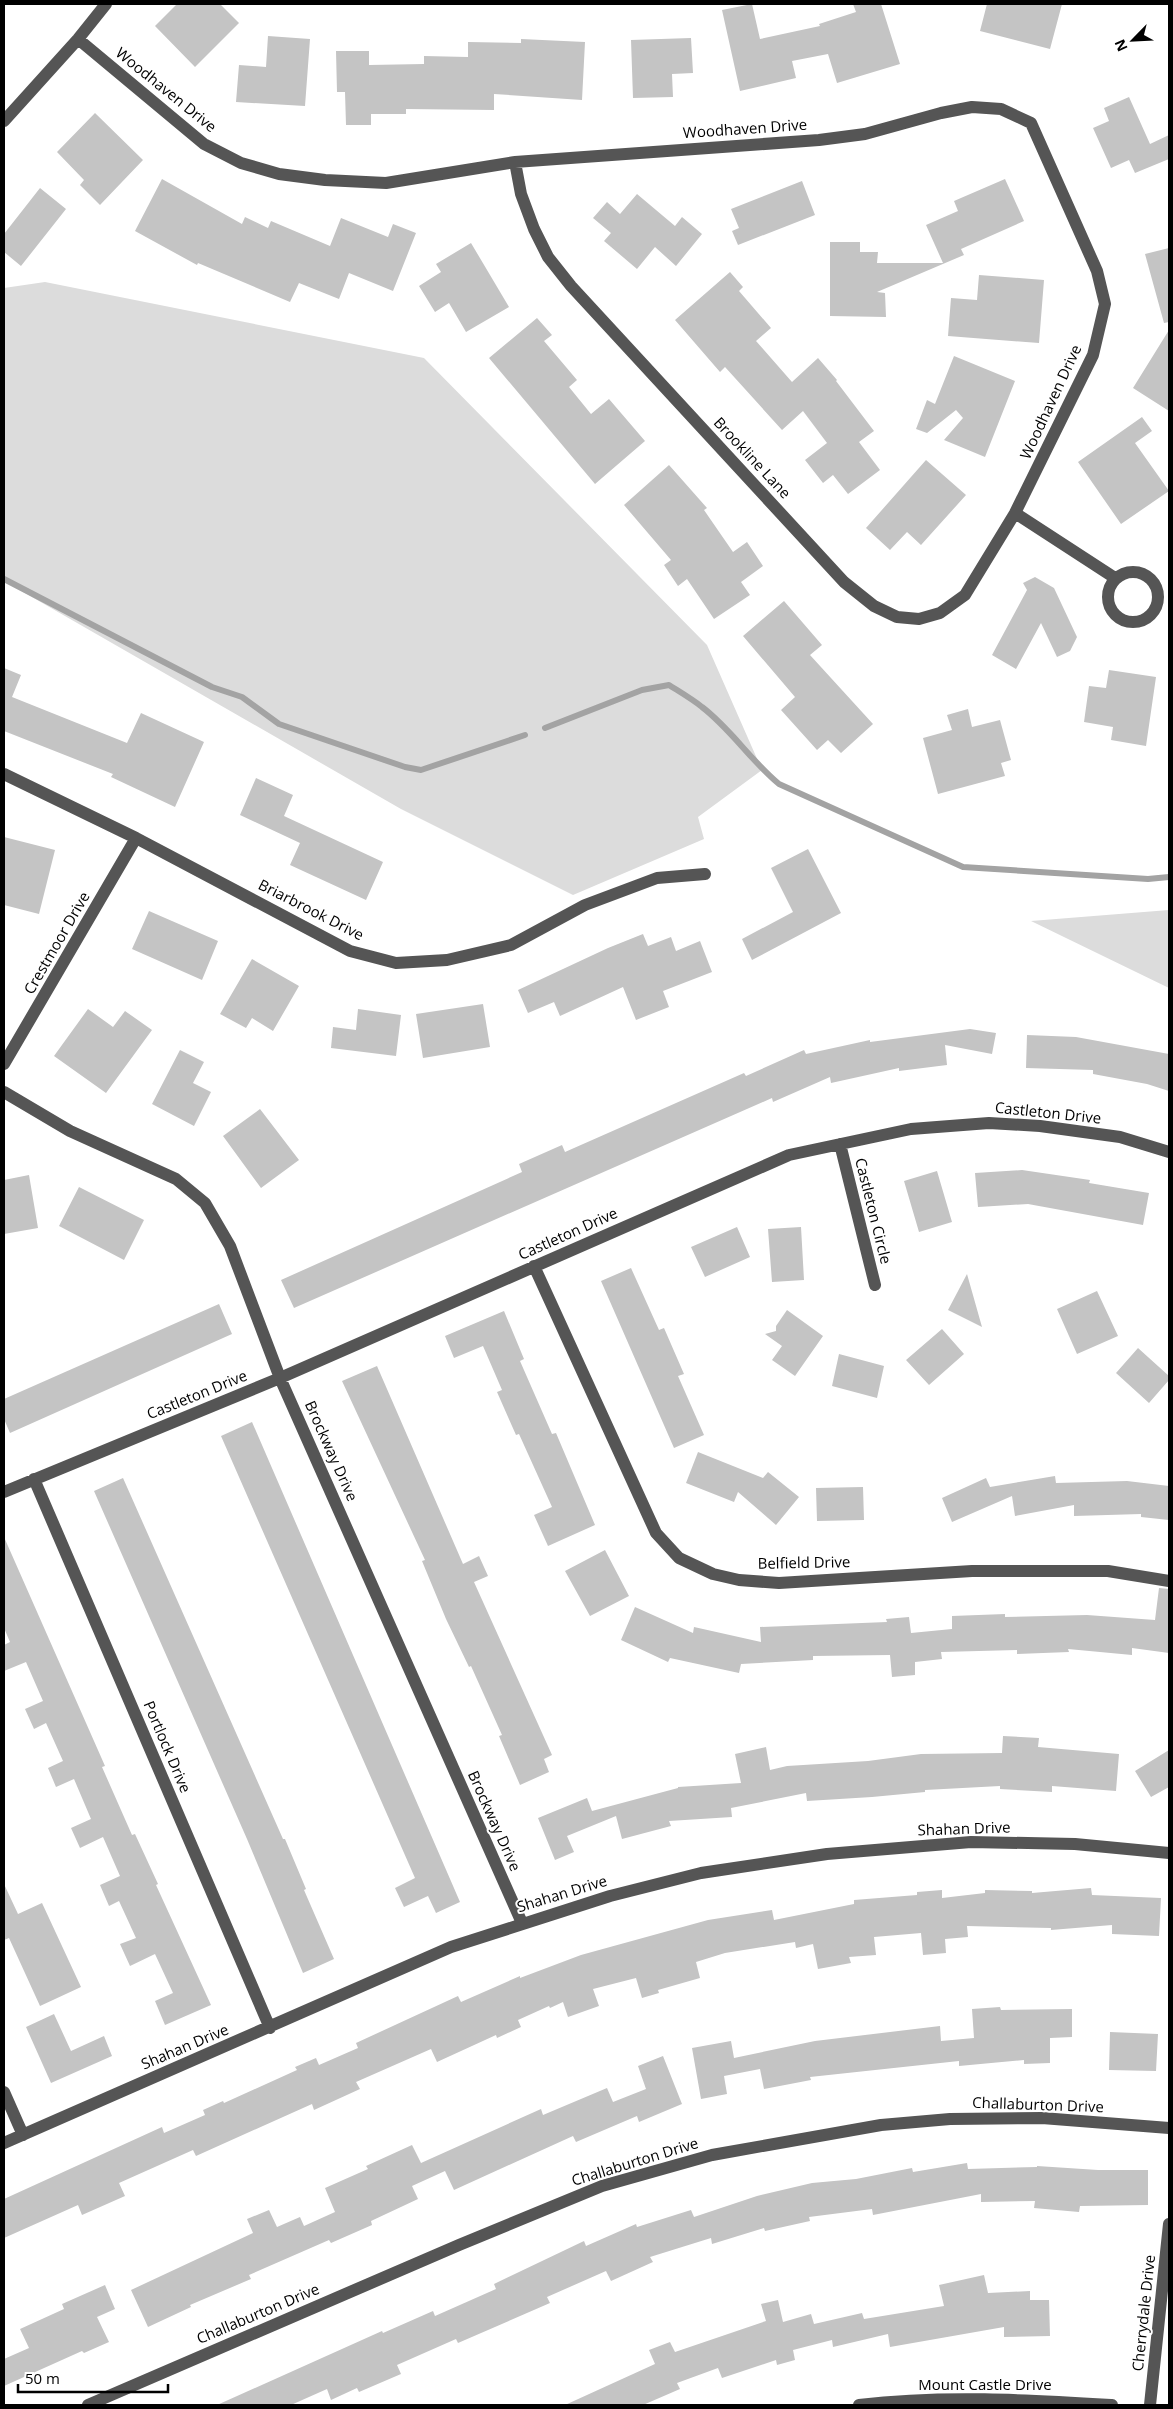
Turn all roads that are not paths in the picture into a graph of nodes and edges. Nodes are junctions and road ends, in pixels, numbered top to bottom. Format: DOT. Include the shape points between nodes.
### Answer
graph roads {
  1 [pos="106,4"];
  2 [pos="78,39"];
  3 [pos="4,122"];
  4 [pos="515,162"];
  5 [pos="1015,513"];
  6 [pos="1116,578"];
  7 [pos="4,774"];
  8 [pos="136,838"];
  9 [pos="705,874"];
  10 [pos="4,1064"];
  11 [pos="4,1092"];
  12 [pos="840,1144"];
  13 [pos="1169,1152"];
  14 [pos="534,1266"];
  15 [pos="875,1286"];
  16 [pos="280,1378"];
  17 [pos="34,1480"];
  18 [pos="4,1492"];
  19 [pos="1169,1581"];
  20 [pos="1169,1853"];
  21 [pos="522,1923"];
  22 [pos="270,2028"];
  23 [pos="4,2092"];
  24 [pos="1169,2128"];
  25 [pos="23,2135"];
  26 [pos="4,2143"];
  27 [pos="1169,2224"];
  28 [pos="88,2405"];
  29 [pos="859,2405"];
  30 [pos="1112,2405"];
  31 [pos="1150,2405"];
  1 -- 2 [label="street"];
  2 -- 3 [label="street"];
  2 -- 4 [label="street, Woodhaven Drive" via="204,144 241,163 279,174 386,183"];
  4 -- 5 [label="street, Brookline Lane" via="521,194 534,229 548,257 570,286 844,582 874,606 905,618 919,619 940,613 965,595"];
  4 -- 5 [label="street, Woodhaven Drive" via="818,140 865,134 972,107 1001,109 1031,123 1097,271 1105,304 1093,355"];
  5 -- 6 [label="street"];
  6 -- 6 [label="street" via="1131,572 1147,576 1153,582 1158,598 1152,613 1130,622 1115,615 1110,608 1108,592"];
  7 -- 8 [label="street, Briarbrook Drive"];
  8 -- 9 [label="street, Briarbrook Drive" via="350,951 396,963 447,960 511,945 585,905 657,878"];
  8 -- 10 [label="street, Crestmoor Drive"];
  11 -- 16 [label="street, Brockway Drive" via="70,1131 176,1179 204,1203 230,1246"];
  12 -- 13 [label="street, Castleton Drive" via="911,1129 988,1123 1040,1126 1120,1137"];
  12 -- 14 [label="street, Castleton Drive" via="789,1155"];
  12 -- 15 [label="street, Castleton Circle"];
  14 -- 16 [label="street, Castleton Drive"];
  14 -- 19 [label="street, Belfield Drive" via="656,1533 679,1558 713,1574 779,1583 992,1571 1108,1571"];
  16 -- 17 [label="street, Castleton Drive"];
  16 -- 21 [label="street, Brockway Drive"];
  17 -- 18 [label="street, Castleton Drive"];
  17 -- 22 [label="street, Portlock Drive"];
  20 -- 21 [label="street, Shahan Drive" via="1076,1844 971,1842 827,1854 701,1873"];
  21 -- 22 [label="street, Shahan Drive" via="451,1948"];
  22 -- 25 [label="street, Shahan Drive"];
  23 -- 25 [label="street"];
  24 -- 28 [label="street, Challaburton Drive" via="1042,2118 950,2119 881,2125 712,2155 602,2186"];
  25 -- 26 [label="street, Shahan Drive"];
  27 -- 31 [label="street, Cherrydale Drive"];
  29 -- 30 [label="street, Mount Castle Drive" via="970,2399"];
}
